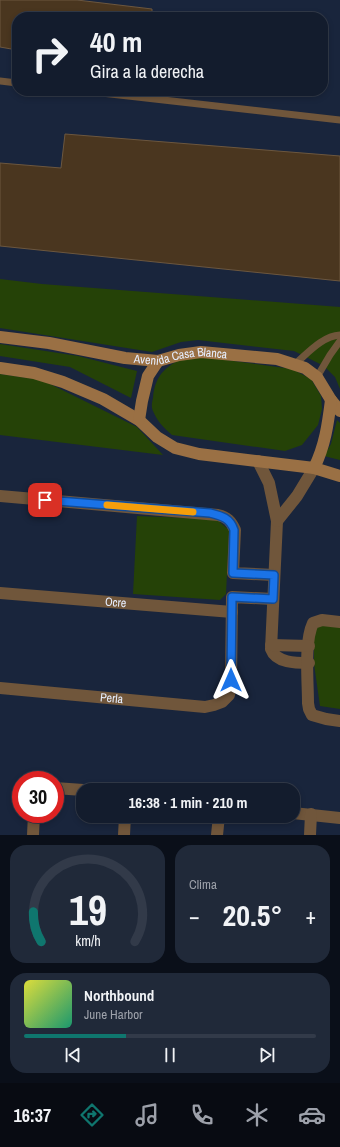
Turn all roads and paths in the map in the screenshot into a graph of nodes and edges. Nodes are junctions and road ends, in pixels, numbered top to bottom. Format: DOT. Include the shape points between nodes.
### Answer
graph roads {
  1 [pos="0,82"];
  2 [pos="12,83"];
  3 [pos="128,96"];
  4 [pos="340,120"];
  5 [pos="340,335"];
  6 [pos="0,337"];
  7 [pos="340,341"];
  8 [pos="158,361"];
  9 [pos="295,364"];
  10 [pos="0,368"];
  11 [pos="317,377"];
  12 [pos="331,400"];
  13 [pos="340,411"];
  14 [pos="139,420"];
  15 [pos="258,461"];
  16 [pos="314,468"];
  17 [pos="340,476"];
  18 [pos="0,496"];
  19 [pos="277,521"];
  20 [pos="274,575"];
  21 [pos="0,593"];
  22 [pos="273,599"];
  23 [pos="232,612"];
  24 [pos="340,622"];
  25 [pos="271,646"];
  26 [pos="309,646"];
  27 [pos="308,663"];
  28 [pos="0,688"];
  29 [pos="340,721"];
  30 [pos="64,789"];
  31 [pos="76,790"];
  32 [pos="300,813"];
  33 [pos="311,814"];
  34 [pos="340,818"];
  35 [pos="34,823"];
  36 [pos="125,823"];
  37 [pos="218,823"];
  38 [pos="33,835"];
  39 [pos="124,835"];
  40 [pos="217,835"];
  41 [pos="310,835"];
  1 -- 2 [label="lane"];
  3 -- 4 [label="lane"];
  5 -- 9 [label="lane" via="321,342"];
  6 -- 8 [label="street, Avenida Casa Blanca"];
  7 -- 11 [label="lane"];
  8 -- 9 [label="street, Avenida Casa Blanca" via="201,352 277,359"];
  8 -- 14 [label="street" via="148,376"];
  9 -- 11 [label="street, Avenida Casa Blanca"];
  10 -- 14 [label="street" via="34,373 64,382 103,399"];
  11 -- 12 [label="street, Avenida Casa Blanca"];
  12 -- 13 [label="street, Avenida Casa Blanca"];
  12 -- 16 [label="street" via="325,437"];
  14 -- 15 [label="street" via="157,437 175,448 199,454"];
  15 -- 16 [label="street"];
  15 -- 19 [label="street" via="269,483"];
  16 -- 17 [label="street"];
  16 -- 19 [label="street" via="297,496"];
  18 -- 20 [label="street" via="210,513 227,517 234,530 233,573"];
  19 -- 20 [label="street"];
  20 -- 22 [label="street"];
  21 -- 23 [label="street, Ocre"];
  22 -- 23 [label="street" via="232,597"];
  22 -- 25 [label="street"];
  23 -- 28 [label="street, Perla" via="229,695 214,705 205,707"];
  24 -- 26 [label="street" via="322,620 313,623"];
  25 -- 26 [label="street"];
  25 -- 27 [label="street" via="272,652 279,658 290,662"];
  26 -- 27 [label="street"];
  27 -- 29 [label="street" via="308,703 312,715"];
  30 -- 31 [label="street"];
  32 -- 33 [label="street"];
  33 -- 34 [label="street"];
  33 -- 41 [label="street"];
  35 -- 38 [label="street"];
  36 -- 39 [label="street"];
  37 -- 40 [label="street"];
}
